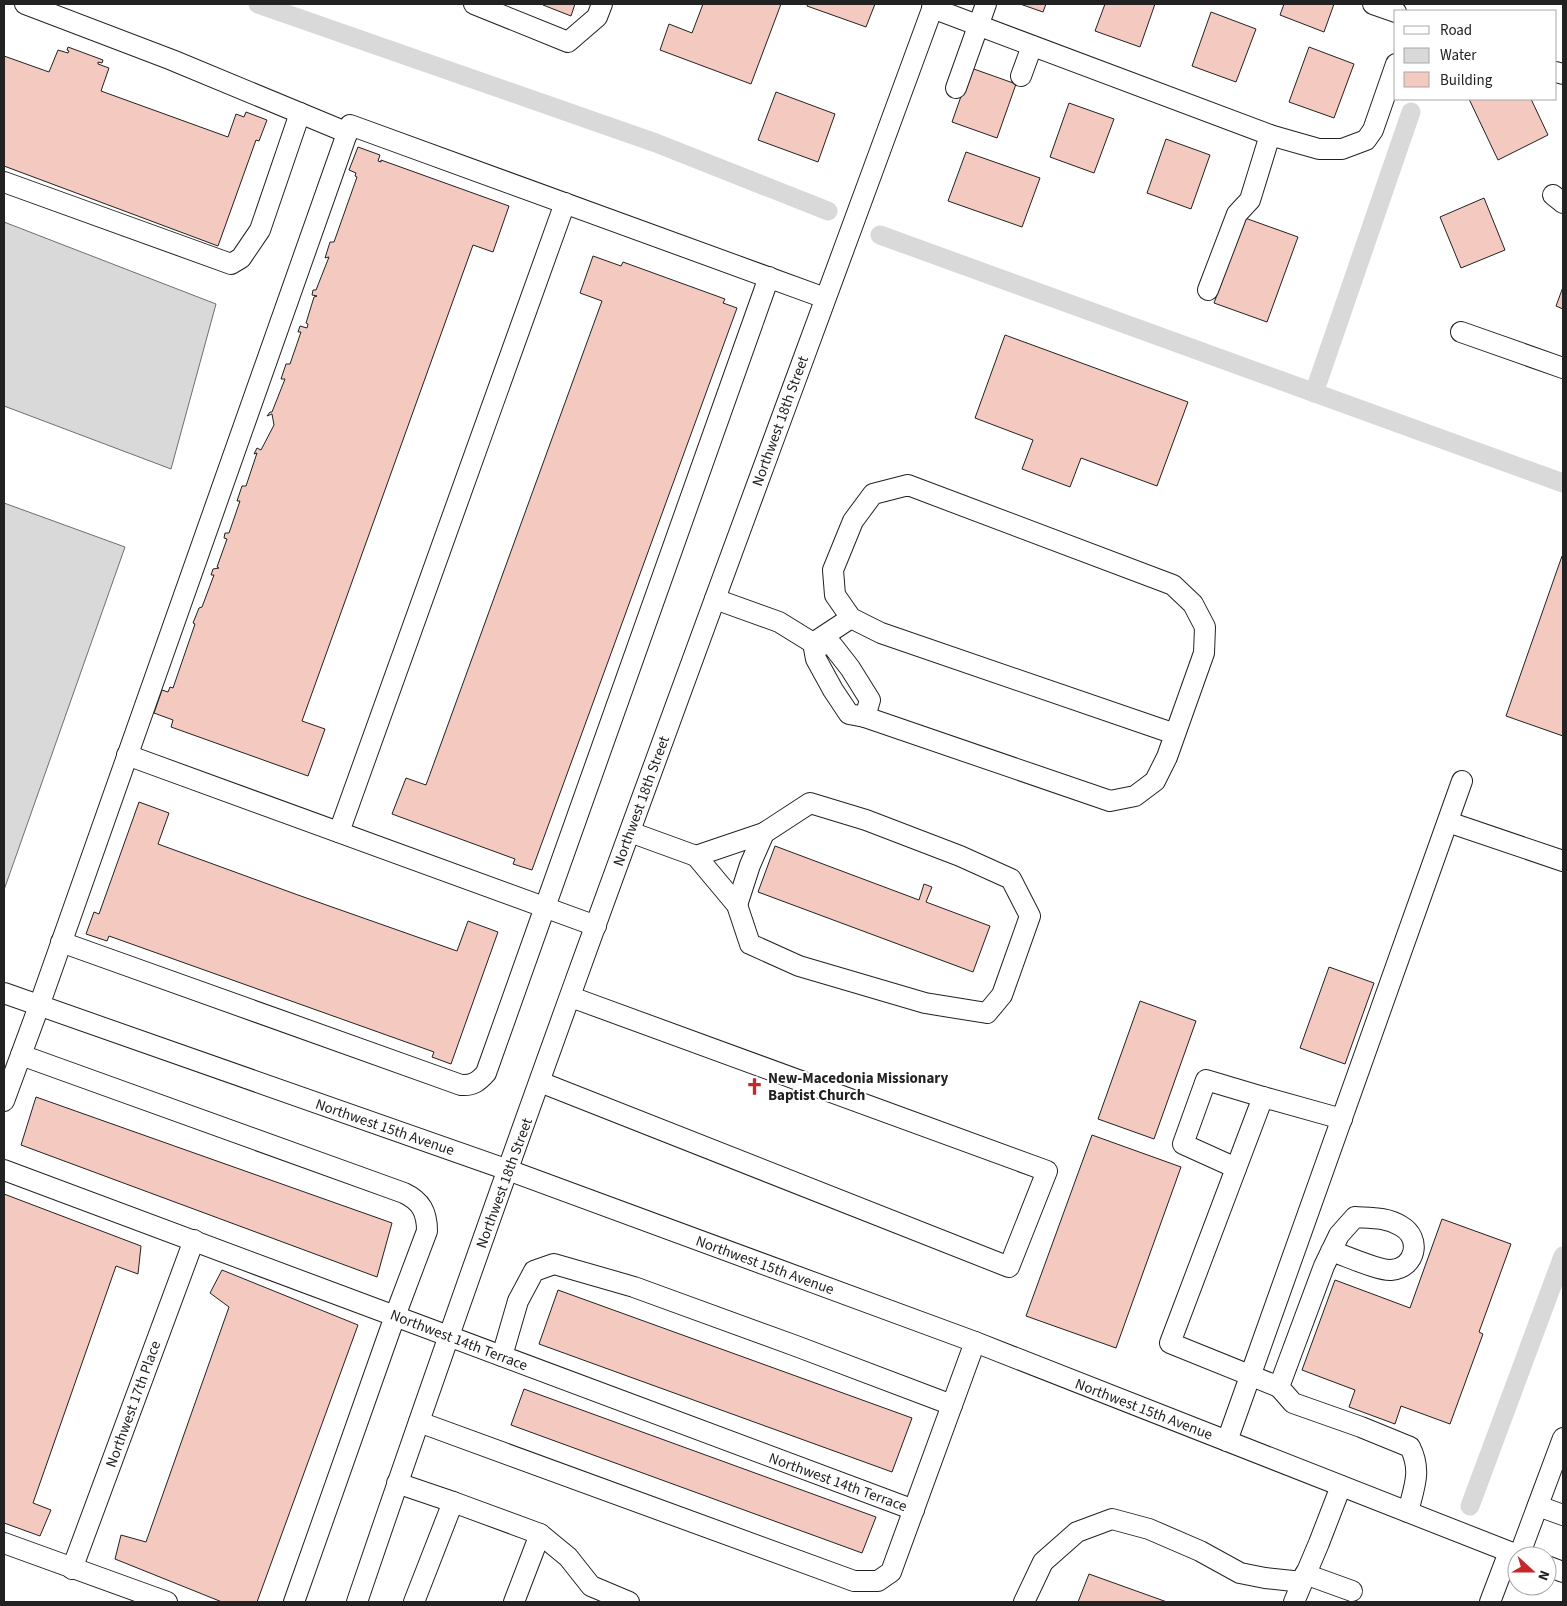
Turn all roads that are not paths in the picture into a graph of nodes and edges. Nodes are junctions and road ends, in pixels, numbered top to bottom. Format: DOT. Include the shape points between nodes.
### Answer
graph roads {
  1 [pos="25,4"];
  2 [pos="474,4"];
  3 [pos="602,4"];
  4 [pos="986,4"];
  5 [pos="1373,4"];
  6 [pos="933,6"];
  7 [pos="1394,11"];
  8 [pos="978,26"];
  9 [pos="1032,46"];
  10 [pos="1394,70"];
  11 [pos="1020,76"];
  12 [pos="956,88"];
  13 [pos="300,113"];
  14 [pos="348,133"];
  15 [pos="1270,135"];
  16 [pos="4,182"];
  17 [pos="565,203"];
  18 [pos="769,277"];
  19 [pos="1208,290"];
  20 [pos="825,298"];
  21 [pos="1461,332"];
  22 [pos="1563,368"];
  23 [pos="715,599"];
  24 [pos="851,618"];
  25 [pos="813,643"];
  26 [pos="865,717"];
  27 [pos="1175,734"];
  28 [pos="127,755"];
  29 [pos="1462,781"];
  30 [pos="1448,822"];
  31 [pos="339,832"];
  32 [pos="630,832"];
  33 [pos="764,833"];
  34 [pos="696,856"];
  35 [pos="1563,861"];
  36 [pos="737,905"];
  37 [pos="545,906"];
  38 [pos="596,926"];
  39 [pos="61,942"];
  40 [pos="4,994"];
  41 [pos="571,997"];
  42 [pos="39,1006"];
  43 [pos="21,1055"];
  44 [pos="540,1082"];
  45 [pos="1263,1097"];
  46 [pos="4,1101"];
  47 [pos="1342,1119"];
  48 [pos="1236,1168"];
  49 [pos="4,1170"];
  50 [pos="508,1170"];
  51 [pos="194,1240"];
  52 [pos="1331,1251"];
  53 [pos="395,1316"];
  54 [pos="450,1337"];
  55 [pos="975,1342"];
  56 [pos="502,1356"];
  57 [pos="1251,1376"];
  58 [pos="1279,1387"];
  59 [pos="952,1406"];
  60 [pos="419,1422"];
  61 [pos="1563,1438"];
  62 [pos="1227,1442"];
  63 [pos="397,1483"];
  64 [pos="1341,1486"];
  65 [pos="452,1502"];
  66 [pos="1538,1506"];
  67 [pos="914,1510"];
  68 [pos="1408,1512"];
  69 [pos="1563,1515"];
  70 [pos="540,1534"];
  71 [pos="4,1543"];
  72 [pos="1520,1546"];
  73 [pos="1507,1550"];
  74 [pos="72,1569"];
  75 [pos="1507,1571"];
  76 [pos="1303,1578"];
  77 [pos="1352,1591"];
  78 [pos="167,1602"];
  79 [pos="294,1602"];
  80 [pos="357,1602"];
  81 [pos="414,1602"];
  82 [pos="514,1602"];
  83 [pos="629,1602"];
  84 [pos="1024,1602"];
  85 [pos="1294,1602"];
  86 [pos="1490,1602"];
  1 -- 13 [label="street"];
  2 -- 3 [label="street" via="568,42 597,18"];
  4 -- 8 [label="street"];
  5 -- 7 [label="street"];
  6 -- 8 [label="street"];
  6 -- 20 [label="street, Northwest 18th Street"];
  8 -- 9 [label="street"];
  8 -- 12 [label="street"];
  9 -- 11 [label="street"];
  9 -- 15 [label="street"];
  10 -- 15 [label="street" via="1373,130 1366,140 1342,149 1319,149"];
  13 -- 14 [label="street"];
  13 -- 16 [label="street" via="260,230 241,258 231,264"];
  14 -- 17 [label="street" via="350,125"];
  14 -- 28 [label="street"];
  15 -- 19 [label="street" via="1250,200 1237,214"];
  17 -- 18 [label="street"];
  17 -- 31 [label="street"];
  18 -- 20 [label="street"];
  18 -- 37 [label="street"];
  20 -- 23 [label="street, Northwest 18th Street"];
  21 -- 22 [label="street"];
  23 -- 25 [label="street" via="779,622"];
  23 -- 32 [label="street, Northwest 18th Street"];
  24 -- 25 [label="street"];
  24 -- 27 [label="street" via="881,633"];
  24 -- 27 [label="street" via="835,595 833,570 853,521 873,494 908,485 1172,585 1193,604 1205,627 1204,653"];
  25 -- 26 [label="street" via="816,660 849,714"];
  25 -- 26 [label="street" via="832,644 850,668 870,700"];
  26 -- 27 [label="street" via="1110,801 1135,796 1155,781"];
  28 -- 31 [label="street"];
  28 -- 39 [label="street"];
  29 -- 30 [label="street"];
  30 -- 35 [label="street"];
  30 -- 47 [label="street"];
  31 -- 37 [label="street"];
  32 -- 34 [label="street"];
  32 -- 38 [label="street, Northwest 18th Street"];
  33 -- 34 [label="street"];
  33 -- 36 [label="street"];
  33 -- 36 [label="street" via="810,802 960,856 1011,879 1030,916 1002,995 987,1013 925,1003 799,966 750,944"];
  34 -- 36 [label="street"];
  37 -- 38 [label="street"];
  37 -- 39 [label="street" via="486,1073 480,1080 466,1085"];
  38 -- 41 [label="street, Northwest 18th Street"];
  39 -- 42 [label="street"];
  40 -- 42 [label="street, Northwest 15th Avenue"];
  41 -- 44 [label="street, Northwest 18th Street"];
  41 -- 44 [label="street" via="1047,1171 1009,1267"];
  42 -- 43 [label="street"];
  42 -- 50 [label="street, Northwest 15th Avenue"];
  43 -- 46 [label="street"];
  43 -- 53 [label="street" via="413,1198 422,1207 427,1231"];
  44 -- 50 [label="street, Northwest 18th Street"];
  45 -- 47 [label="street"];
  45 -- 48 [label="street"];
  45 -- 48 [label="street" via="1206,1080 1183,1144"];
  47 -- 57 [label="street"];
  48 -- 57 [label="street" via="1170,1343"];
  49 -- 51 [label="street, Northwest 14th Terrace"];
  50 -- 54 [label="street, Northwest 18th Street"];
  50 -- 55 [label="street, Northwest 15th Avenue"];
  51 -- 53 [label="street, Northwest 14th Terrace"];
  51 -- 74 [label="street, Northwest 17th Place"];
  52 -- 58 [label="street"];
  53 -- 54 [label="street, Northwest 14th Terrace"];
  53 -- 79 [label="street"];
  54 -- 56 [label="street, Northwest 14th Terrace"];
  54 -- 60 [label="street, Northwest 18th Street"];
  55 -- 59 [label="street"];
  55 -- 62 [label="street, Northwest 15th Avenue"];
  56 -- 59 [label="street" via="518,1301 534,1271 554,1264 634,1287"];
  56 -- 67 [label="street, Northwest 14th Terrace"];
  57 -- 58 [label="street"];
  57 -- 62 [label="street"];
  58 -- 68 [label="street" via="1293,1403 1410,1447 1416,1460 1416,1479"];
  59 -- 67 [label="street"];
  60 -- 63 [label="street, Northwest 18th Street"];
  60 -- 67 [label="street" via="854,1582 878,1581 891,1572"];
  61 -- 66 [label="street"];
  62 -- 64 [label="street, Northwest 15th Avenue"];
  63 -- 65 [label="street"];
  63 -- 80 [label="street, Northwest 18th Street"];
  64 -- 68 [label="street, Northwest 15th Avenue"];
  64 -- 76 [label="street"];
  65 -- 70 [label="street"];
  65 -- 81 [label="street"];
  66 -- 69 [label="street"];
  66 -- 72 [label="street"];
  68 -- 73 [label="street, Northwest 15th Avenue"];
  70 -- 82 [label="street"];
  70 -- 83 [label="street" via="568,1557 591,1586"];
  71 -- 74 [label="street"];
  74 -- 78 [label="street"];
  75 -- 86 [label="street"];
  76 -- 77 [label="street"];
  76 -- 84 [label="street" via="1264,1578 1240,1572 1158,1533 1112,1519 1077,1532 1043,1562"];
  76 -- 85 [label="street"];
}
